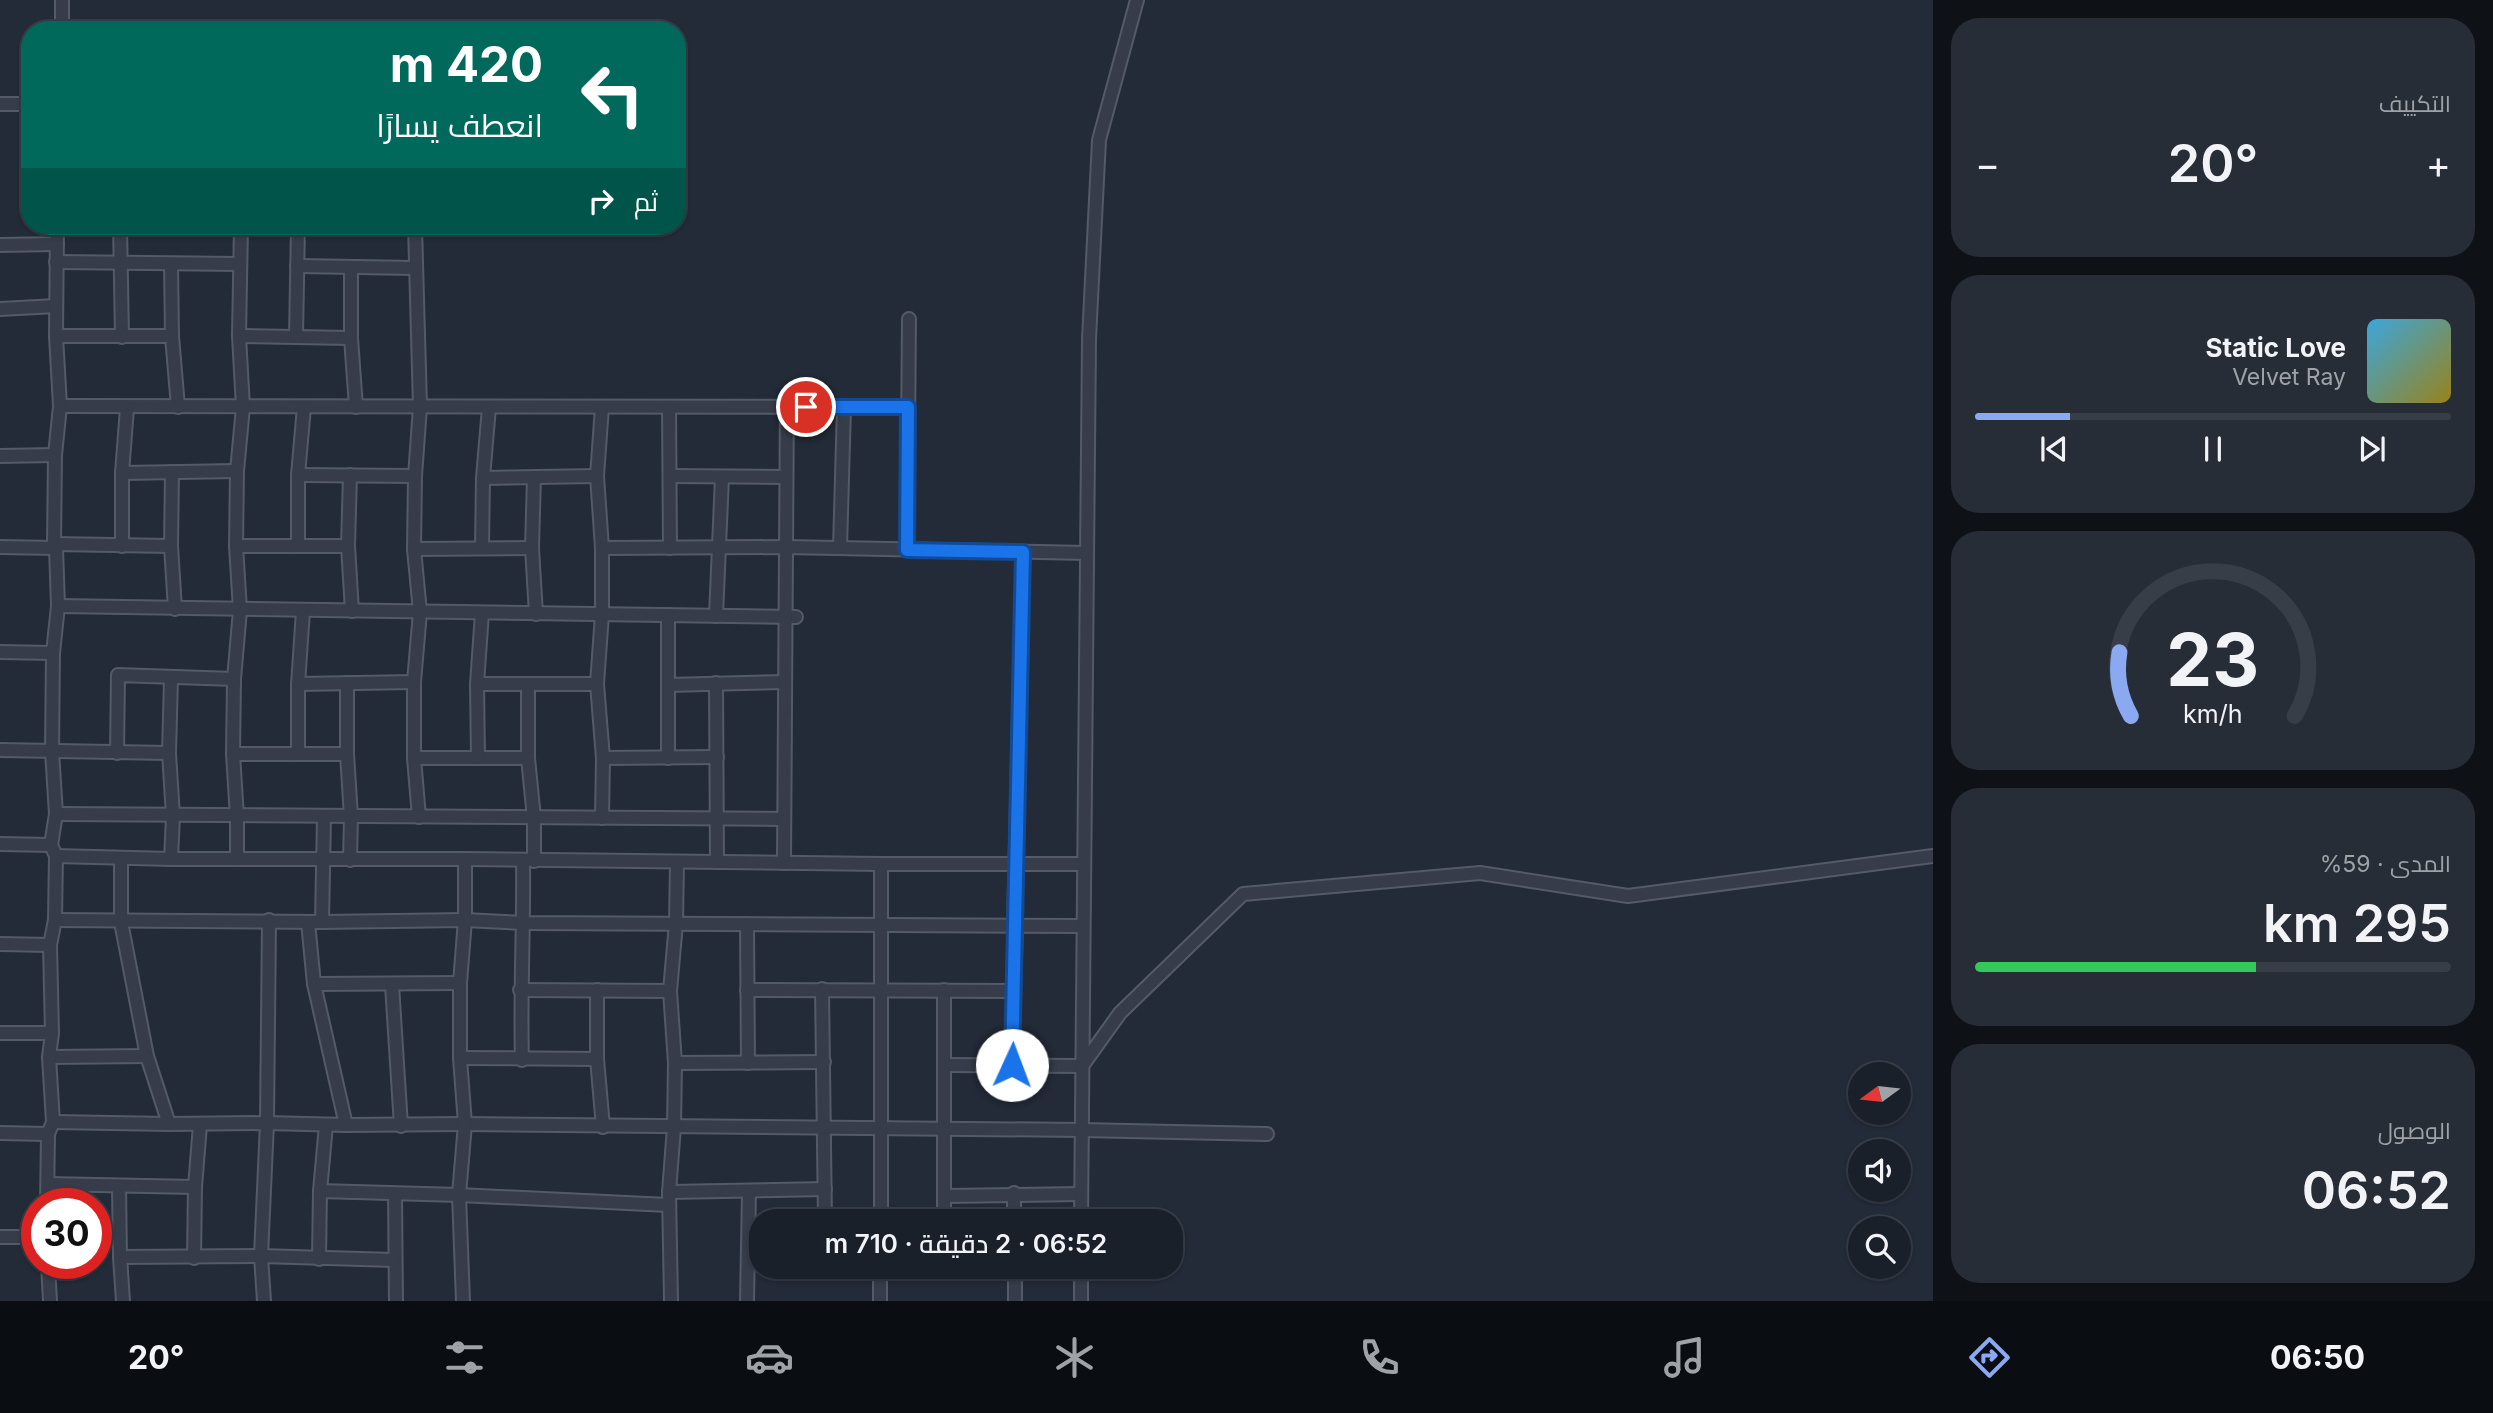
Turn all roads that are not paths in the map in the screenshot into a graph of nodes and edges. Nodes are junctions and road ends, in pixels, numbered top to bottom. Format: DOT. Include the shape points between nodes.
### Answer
graph roads {
  1 [pos="62,0"];
  2 [pos="1137,0"];
  3 [pos="62,21"];
  4 [pos="0,104"];
  5 [pos="21,104"];
  6 [pos="57,235"];
  7 [pos="120,235"];
  8 [pos="241,235"];
  9 [pos="298,235"];
  10 [pos="415,235"];
  11 [pos="57,244"];
  12 [pos="0,245"];
  13 [pos="57,262"];
  14 [pos="121,264"];
  15 [pos="171,264"];
  16 [pos="240,264"];
  17 [pos="297,267"];
  18 [pos="351,267"];
  19 [pos="415,268"];
  20 [pos="56,306"];
  21 [pos="0,309"];
  22 [pos="909,319"];
  23 [pos="56,336"];
  24 [pos="172,336"];
  25 [pos="239,336"];
  26 [pos="122,337"];
  27 [pos="296,337"];
  28 [pos="351,338"];
  29 [pos="787,401"];
  30 [pos="60,406"];
  31 [pos="178,407"];
  32 [pos="243,407"];
  33 [pos="303,407"];
  34 [pos="356,407"];
  35 [pos="420,407"];
  36 [pos="489,407"];
  37 [pos="602,407"];
  38 [pos="669,407"];
  39 [pos="844,407"];
  40 [pos="908,407"];
  41 [pos="127,408"];
  42 [pos="55,455"];
  43 [pos="0,456"];
  44 [pos="237,471"];
  45 [pos="172,472"];
  46 [pos="122,473"];
  47 [pos="298,475"];
  48 [pos="350,475"];
  49 [pos="415,476"];
  50 [pos="597,476"];
  51 [pos="670,476"];
  52 [pos="534,477"];
  53 [pos="722,477"];
  54 [pos="786,477"];
  55 [pos="483,478"];
  56 [pos="55,546"];
  57 [pos="122,546"];
  58 [pos="171,546"];
  59 [pos="236,546"];
  60 [pos="298,546"];
  61 [pos="348,546"];
  62 [pos="0,547"];
  63 [pos="786,547"];
  64 [pos="482,548"];
  65 [pos="532,548"];
  66 [pos="602,548"];
  67 [pos="670,548"];
  68 [pos="719,548"];
  69 [pos="840,548"];
  70 [pos="415,549"];
  71 [pos="907,550"];
  72 [pos="1023,552"];
  73 [pos="1087,553"];
  74 [pos="58,606"];
  75 [pos="175,609"];
  76 [pos="240,610"];
  77 [pos="303,611"];
  78 [pos="352,611"];
  79 [pos="419,612"];
  80 [pos="482,613"];
  81 [pos="536,614"];
  82 [pos="602,614"];
  83 [pos="668,615"];
  84 [pos="716,616"];
  85 [pos="790,617"];
  86 [pos="0,652"];
  87 [pos="53,653"];
  88 [pos="172,678"];
  89 [pos="234,679"];
  90 [pos="414,682"];
  91 [pos="785,682"];
  92 [pos="347,683"];
  93 [pos="716,683"];
  94 [pos="298,684"];
  95 [pos="477,684"];
  96 [pos="528,684"];
  97 [pos="597,684"];
  98 [pos="668,685"];
  99 [pos="0,750"];
  100 [pos="52,751"];
  101 [pos="117,753"];
  102 [pos="169,753"];
  103 [pos="233,754"];
  104 [pos="298,754"];
  105 [pos="346,754"];
  106 [pos="718,757"];
  107 [pos="414,758"];
  108 [pos="478,758"];
  109 [pos="528,758"];
  110 [pos="603,758"];
  111 [pos="668,758"];
  112 [pos="56,814"];
  113 [pos="173,816"];
  114 [pos="237,817"];
  115 [pos="324,817"];
  116 [pos="351,817"];
  117 [pos="419,817"];
  118 [pos="534,818"];
  119 [pos="602,818"];
  120 [pos="718,819"];
  121 [pos="784,819"];
  122 [pos="0,844"];
  123 [pos="53,850"];
  124 [pos="1933,856"];
  125 [pos="121,858"];
  126 [pos="172,859"];
  127 [pos="237,859"];
  128 [pos="465,859"];
  129 [pos="323,860"];
  130 [pos="350,860"];
  131 [pos="528,861"];
  132 [pos="677,862"];
  133 [pos="717,862"];
  134 [pos="784,863"];
  135 [pos="881,864"];
  136 [pos="1015,864"];
  137 [pos="1084,864"];
  138 [pos="55,920"];
  139 [pos="269,920"];
  140 [pos="465,920"];
  141 [pos="121,922"];
  142 [pos="315,922"];
  143 [pos="524,923"];
  144 [pos="676,923"];
  145 [pos="747,924"];
  146 [pos="881,924"];
  147 [pos="1015,925"];
  148 [pos="1083,926"];
  149 [pos="0,944"];
  150 [pos="50,945"];
  151 [pos="460,983"];
  152 [pos="314,984"];
  153 [pos="392,985"];
  154 [pos="822,989"];
  155 [pos="881,989"];
  156 [pos="520,990"];
  157 [pos="597,990"];
  158 [pos="747,990"];
  159 [pos="944,990"];
  160 [pos="670,991"];
  161 [pos="1014,991"];
  162 [pos="0,1032"];
  163 [pos="52,1034"];
  164 [pos="147,1056"];
  165 [pos="49,1057"];
  166 [pos="460,1058"];
  167 [pos="597,1059"];
  168 [pos="522,1060"];
  169 [pos="824,1062"];
  170 [pos="675,1063"];
  171 [pos="748,1063"];
  172 [pos="944,1065"];
  173 [pos="1012,1065"];
  174 [pos="1082,1066"];
  175 [pos="267,1123"];
  176 [pos="169,1124"];
  177 [pos="465,1124"];
  178 [pos="200,1125"];
  179 [pos="326,1125"];
  180 [pos="346,1125"];
  181 [pos="401,1126"];
  182 [pos="603,1127"];
  183 [pos="674,1127"];
  184 [pos="51,1128"];
  185 [pos="824,1128"];
  186 [pos="882,1129"];
  187 [pos="944,1129"];
  188 [pos="1082,1130"];
  189 [pos="0,1133"];
  190 [pos="1267,1134"];
  191 [pos="48,1184"];
  192 [pos="119,1186"];
  193 [pos="195,1187"];
  194 [pos="48,1188"];
  195 [pos="825,1189"];
  196 [pos="320,1191"];
  197 [pos="749,1191"];
  198 [pos="1014,1193"];
  199 [pos="395,1194"];
  200 [pos="1082,1194"];
  201 [pos="459,1195"];
  202 [pos="944,1196"];
  203 [pos="668,1199"];
  204 [pos="825,1209"];
  205 [pos="881,1209"];
  206 [pos="944,1209"];
  207 [pos="1014,1209"];
  208 [pos="1081,1209"];
  209 [pos="0,1237"];
  210 [pos="21,1237"];
  211 [pos="261,1256"];
  212 [pos="120,1257"];
  213 [pos="194,1258"];
  214 [pos="319,1259"];
  215 [pos="394,1260"];
  216 [pos="747,1262"];
  217 [pos="49,1279"];
  218 [pos="880,1279"];
  219 [pos="1015,1279"];
  220 [pos="1081,1279"];
  221 [pos="50,1301"];
  222 [pos="123,1301"];
  223 [pos="264,1301"];
  224 [pos="397,1301"];
  225 [pos="463,1301"];
  226 [pos="671,1301"];
  227 [pos="747,1301"];
  228 [pos="880,1301"];
  229 [pos="1015,1301"];
  230 [pos="1080,1301"];
  1 -- 3 [label="street"];
  2 -- 73 [label="street" via="1099,140 1089,339"];
  4 -- 5 [label="street"];
  6 -- 11 [label="street"];
  7 -- 14 [label="street"];
  8 -- 16 [label="street"];
  9 -- 17 [label="street"];
  10 -- 19 [label="street"];
  11 -- 12 [label="street"];
  11 -- 13 [label="street"];
  13 -- 14 [label="street"];
  13 -- 20 [label="street"];
  14 -- 15 [label="street"];
  14 -- 26 [label="street"];
  15 -- 16 [label="street"];
  15 -- 24 [label="street"];
  16 -- 25 [label="street"];
  17 -- 18 [label="street"];
  17 -- 27 [label="street"];
  18 -- 19 [label="street"];
  18 -- 28 [label="street"];
  19 -- 35 [label="street"];
  20 -- 21 [label="street"];
  20 -- 23 [label="street"];
  22 -- 40 [label="street"];
  23 -- 26 [label="street"];
  23 -- 30 [label="street"];
  24 -- 26 [label="street"];
  24 -- 31 [label="street"];
  25 -- 27 [label="street"];
  25 -- 32 [label="street"];
  27 -- 28 [label="street"];
  28 -- 34 [label="street"];
  29 -- 38 [label="street"];
  29 -- 39 [label="street"];
  29 -- 54 [label="street"];
  30 -- 41 [label="street"];
  30 -- 42 [label="street"];
  31 -- 32 [label="street"];
  31 -- 41 [label="street"];
  32 -- 33 [label="street"];
  32 -- 44 [label="street"];
  33 -- 34 [label="street"];
  33 -- 47 [label="street"];
  34 -- 35 [label="street"];
  35 -- 36 [label="street"];
  35 -- 49 [label="street"];
  36 -- 37 [label="street"];
  36 -- 55 [label="street"];
  37 -- 38 [label="street"];
  37 -- 50 [label="street"];
  38 -- 51 [label="street"];
  39 -- 40 [label="street"];
  39 -- 69 [label="street"];
  40 -- 71 [label="street"];
  41 -- 46 [label="street"];
  42 -- 43 [label="street"];
  42 -- 56 [label="street"];
  44 -- 45 [label="street"];
  44 -- 59 [label="street"];
  45 -- 46 [label="street"];
  45 -- 58 [label="street"];
  46 -- 57 [label="street"];
  47 -- 48 [label="street"];
  47 -- 60 [label="street"];
  48 -- 49 [label="street"];
  48 -- 61 [label="street"];
  49 -- 70 [label="street"];
  50 -- 52 [label="street"];
  50 -- 66 [label="street"];
  51 -- 53 [label="street"];
  51 -- 67 [label="street"];
  52 -- 55 [label="street"];
  52 -- 65 [label="street"];
  53 -- 54 [label="street"];
  53 -- 68 [label="street"];
  54 -- 63 [label="street"];
  55 -- 64 [label="street"];
  56 -- 57 [label="street"];
  56 -- 62 [label="street"];
  56 -- 74 [label="street"];
  57 -- 58 [label="street"];
  58 -- 75 [label="street"];
  59 -- 60 [label="street"];
  59 -- 76 [label="street"];
  60 -- 61 [label="street"];
  61 -- 78 [label="street"];
  63 -- 68 [label="street"];
  63 -- 69 [label="street"];
  63 -- 85 [label="street"];
  64 -- 65 [label="street"];
  64 -- 70 [label="street"];
  65 -- 81 [label="street"];
  66 -- 67 [label="street"];
  66 -- 82 [label="street"];
  67 -- 68 [label="street"];
  68 -- 84 [label="street"];
  69 -- 71 [label="street"];
  70 -- 79 [label="street"];
  71 -- 72 [label="street"];
  72 -- 73 [label="street"];
  72 -- 136 [label="street"];
  73 -- 137 [label="street"];
  74 -- 75 [label="street"];
  74 -- 87 [label="street"];
  75 -- 76 [label="street"];
  76 -- 77 [label="street"];
  76 -- 89 [label="street"];
  77 -- 78 [label="street"];
  77 -- 94 [label="street"];
  78 -- 79 [label="street"];
  79 -- 80 [label="street"];
  79 -- 90 [label="street"];
  80 -- 81 [label="street"];
  80 -- 95 [label="street"];
  81 -- 82 [label="street"];
  82 -- 83 [label="street"];
  82 -- 97 [label="street"];
  83 -- 84 [label="street"];
  83 -- 98 [label="street"];
  84 -- 85 [label="street"];
  85 -- 91 [label="street"];
  86 -- 87 [label="street"];
  87 -- 100 [label="street"];
  88 -- 89 [label="street"];
  88 -- 101 [label="street" via="118,675"];
  88 -- 102 [label="street"];
  89 -- 103 [label="street"];
  90 -- 92 [label="street"];
  90 -- 107 [label="street"];
  91 -- 93 [label="street"];
  91 -- 121 [label="street"];
  92 -- 94 [label="street"];
  92 -- 105 [label="street"];
  93 -- 98 [label="street"];
  93 -- 106 [label="street"];
  94 -- 104 [label="street"];
  95 -- 96 [label="street"];
  95 -- 108 [label="street"];
  96 -- 97 [label="street"];
  96 -- 109 [label="street"];
  97 -- 110 [label="street"];
  98 -- 111 [label="street"];
  99 -- 100 [label="street"];
  100 -- 101 [label="street"];
  100 -- 112 [label="street"];
  101 -- 102 [label="street"];
  102 -- 113 [label="street"];
  103 -- 104 [label="street"];
  103 -- 114 [label="street"];
  104 -- 105 [label="street"];
  105 -- 116 [label="street"];
  106 -- 111 [label="street"];
  106 -- 120 [label="street"];
  107 -- 108 [label="street"];
  107 -- 117 [label="street"];
  108 -- 109 [label="street"];
  109 -- 118 [label="street"];
  110 -- 111 [label="street"];
  110 -- 119 [label="street"];
  112 -- 113 [label="street"];
  112 -- 123 [label="street"];
  113 -- 114 [label="street"];
  113 -- 126 [label="street"];
  114 -- 115 [label="street"];
  114 -- 127 [label="street"];
  115 -- 116 [label="street"];
  115 -- 129 [label="street"];
  116 -- 117 [label="street"];
  116 -- 130 [label="street"];
  117 -- 118 [label="street"];
  118 -- 119 [label="street"];
  118 -- 131 [label="street"];
  119 -- 120 [label="street"];
  120 -- 121 [label="street"];
  120 -- 133 [label="street"];
  121 -- 134 [label="street"];
  122 -- 123 [label="street"];
  123 -- 125 [label="street"];
  123 -- 138 [label="street"];
  124 -- 174 [label="street" via="1628,896 1480,873 1243,894 1121,1013"];
  125 -- 126 [label="street"];
  125 -- 141 [label="street"];
  126 -- 127 [label="street"];
  127 -- 129 [label="street"];
  128 -- 130 [label="street"];
  128 -- 131 [label="street"];
  128 -- 140 [label="street"];
  129 -- 130 [label="street"];
  129 -- 142 [label="street"];
  131 -- 132 [label="street"];
  131 -- 143 [label="street"];
  132 -- 133 [label="street"];
  132 -- 144 [label="street"];
  133 -- 134 [label="street"];
  134 -- 135 [label="street"];
  135 -- 136 [label="street"];
  135 -- 146 [label="street"];
  136 -- 137 [label="street"];
  136 -- 147 [label="street"];
  137 -- 148 [label="street"];
  138 -- 141 [label="street"];
  138 -- 150 [label="street"];
  139 -- 141 [label="street"];
  139 -- 142 [label="street"];
  139 -- 175 [label="street"];
  140 -- 142 [label="street"];
  140 -- 143 [label="street"];
  140 -- 151 [label="street"];
  141 -- 164 [label="street"];
  142 -- 152 [label="street"];
  143 -- 144 [label="street"];
  143 -- 156 [label="street"];
  144 -- 145 [label="street"];
  144 -- 160 [label="street"];
  145 -- 146 [label="street"];
  145 -- 158 [label="street"];
  146 -- 147 [label="street"];
  146 -- 155 [label="street"];
  147 -- 148 [label="street"];
  147 -- 161 [label="street"];
  148 -- 174 [label="street"];
  149 -- 150 [label="street"];
  150 -- 163 [label="street"];
  151 -- 153 [label="street"];
  151 -- 166 [label="street"];
  152 -- 153 [label="street"];
  152 -- 180 [label="street"];
  153 -- 181 [label="street"];
  154 -- 155 [label="street"];
  154 -- 158 [label="street"];
  154 -- 169 [label="street"];
  155 -- 159 [label="street"];
  155 -- 186 [label="street"];
  156 -- 157 [label="street"];
  156 -- 168 [label="street"];
  157 -- 160 [label="street"];
  157 -- 167 [label="street"];
  158 -- 171 [label="street"];
  159 -- 161 [label="street"];
  159 -- 172 [label="street"];
  160 -- 170 [label="street"];
  161 -- 173 [label="street"];
  162 -- 163 [label="street"];
  163 -- 165 [label="street"];
  164 -- 165 [label="street"];
  164 -- 176 [label="street"];
  165 -- 184 [label="street"];
  166 -- 168 [label="street"];
  166 -- 177 [label="street"];
  167 -- 168 [label="street"];
  167 -- 182 [label="street"];
  169 -- 171 [label="street"];
  169 -- 185 [label="street"];
  170 -- 171 [label="street"];
  170 -- 183 [label="street"];
  172 -- 173 [label="street"];
  172 -- 187 [label="street"];
  173 -- 174 [label="street"];
  174 -- 188 [label="street"];
  175 -- 178 [label="street"];
  175 -- 179 [label="street"];
  175 -- 211 [label="street"];
  176 -- 178 [label="street"];
  176 -- 184 [label="street"];
  177 -- 181 [label="street"];
  177 -- 182 [label="street"];
  177 -- 201 [label="street"];
  178 -- 193 [label="street"];
  179 -- 180 [label="street"];
  179 -- 196 [label="street"];
  180 -- 181 [label="street"];
  182 -- 183 [label="street"];
  183 -- 185 [label="street"];
  183 -- 203 [label="street"];
  184 -- 189 [label="street"];
  184 -- 191 [label="street"];
  185 -- 186 [label="street"];
  185 -- 195 [label="street"];
  186 -- 187 [label="street"];
  186 -- 205 [label="street"];
  187 -- 188 [label="street"];
  187 -- 202 [label="street"];
  188 -- 190 [label="street"];
  188 -- 200 [label="street"];
  191 -- 192 [label="street"];
  191 -- 194 [label="street"];
  192 -- 193 [label="street"];
  192 -- 212 [label="street"];
  193 -- 213 [label="street"];
  195 -- 197 [label="street"];
  195 -- 204 [label="street"];
  196 -- 199 [label="street"];
  196 -- 214 [label="street"];
  197 -- 203 [label="street"];
  197 -- 216 [label="street"];
  198 -- 200 [label="street"];
  198 -- 202 [label="street"];
  198 -- 207 [label="street"];
  199 -- 201 [label="street"];
  199 -- 215 [label="street"];
  200 -- 208 [label="street"];
  201 -- 203 [label="street"];
  201 -- 225 [label="street"];
  202 -- 206 [label="street"];
  203 -- 226 [label="street"];
  209 -- 210 [label="street"];
  211 -- 213 [label="street"];
  211 -- 214 [label="street"];
  211 -- 223 [label="street"];
  212 -- 213 [label="street"];
  212 -- 222 [label="street"];
  214 -- 215 [label="street"];
  215 -- 224 [label="street"];
  216 -- 227 [label="street"];
  217 -- 221 [label="street"];
  218 -- 228 [label="street"];
  219 -- 229 [label="street"];
  220 -- 230 [label="street"];
}
